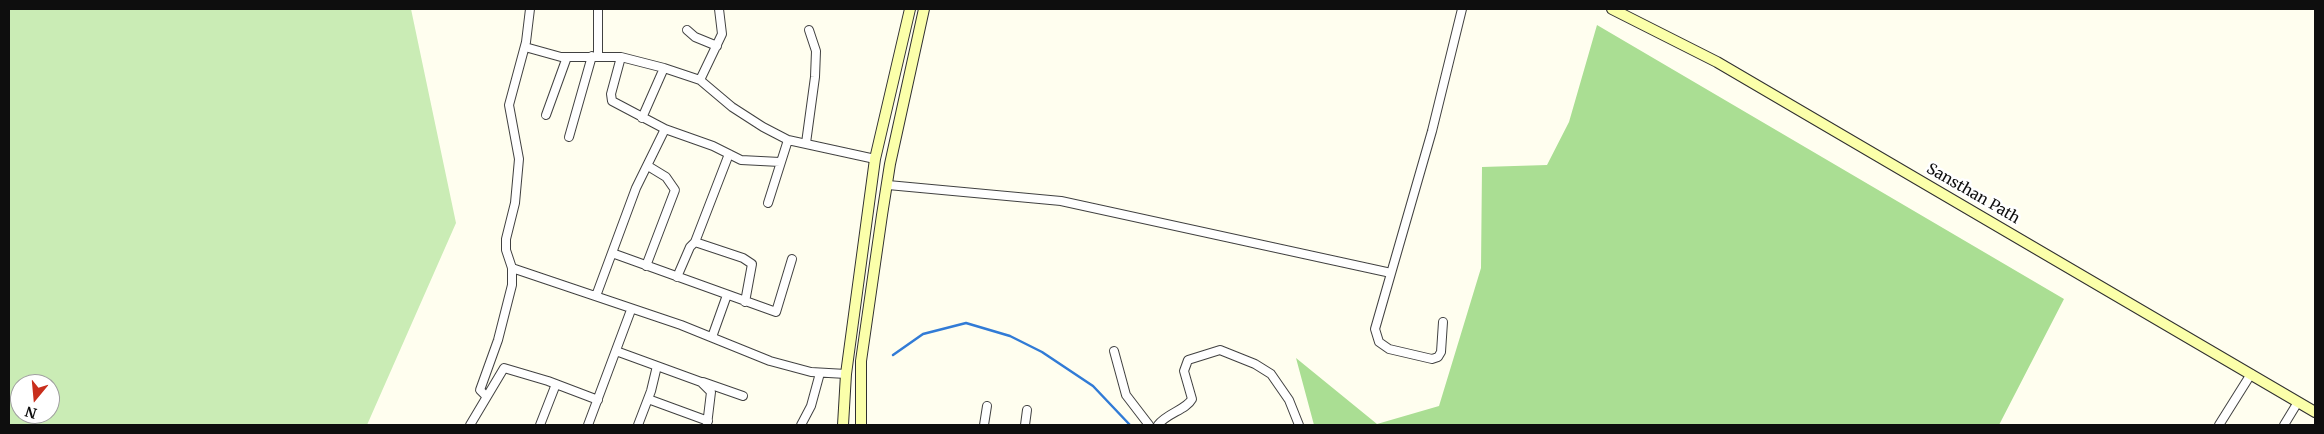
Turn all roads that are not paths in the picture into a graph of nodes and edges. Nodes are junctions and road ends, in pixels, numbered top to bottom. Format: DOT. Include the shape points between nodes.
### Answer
graph roads {
  1 [pos="530,9"];
  2 [pos="598,9"];
  3 [pos="719,9"];
  4 [pos="910,9"];
  5 [pos="924,9"];
  6 [pos="1462,9"];
  7 [pos="1612,9"];
  8 [pos="687,30"];
  9 [pos="809,30"];
  10 [pos="717,46"];
  11 [pos="525,47"];
  12 [pos="595,56"];
  13 [pos="567,57"];
  14 [pos="620,57"];
  15 [pos="664,68"];
  16 [pos="700,80"];
  17 [pos="546,115"];
  18 [pos="642,118"];
  19 [pos="665,129"];
  20 [pos="569,137"];
  21 [pos="788,140"];
  22 [pos="806,144"];
  23 [pos="729,154"];
  24 [pos="875,159"];
  25 [pos="780,162"];
  26 [pos="648,166"];
  27 [pos="888,185"];
  28 [pos="768,203"];
  29 [pos="695,242"];
  30 [pos="612,253"];
  31 [pos="792,259"];
  32 [pos="646,266"];
  33 [pos="512,268"];
  34 [pos="1391,273"];
  35 [pos="677,277"];
  36 [pos="727,295"];
  37 [pos="596,296"];
  38 [pos="744,302"];
  39 [pos="631,310"];
  40 [pos="1443,322"];
  41 [pos="712,337"];
  42 [pos="616,351"];
  43 [pos="1114,351"];
  44 [pos="657,366"];
  45 [pos="820,372"];
  46 [pos="846,374"];
  47 [pos="2251,374"];
  48 [pos="701,382"];
  49 [pos="556,384"];
  50 [pos="486,396"];
  51 [pos="743,396"];
  52 [pos="648,399"];
  53 [pos="598,400"];
  54 [pos="2298,402"];
  55 [pos="986,406"];
  56 [pos="1027,410"];
  57 [pos="2315,412"];
  58 [pos="708,423"];
  59 [pos="470,425"];
  60 [pos="540,425"];
  61 [pos="588,425"];
  62 [pos="638,425"];
  63 [pos="801,425"];
  64 [pos="843,425"];
  65 [pos="860,425"];
  66 [pos="984,425"];
  67 [pos="1025,425"];
  68 [pos="1149,425"];
  69 [pos="1158,425"];
  70 [pos="1299,425"];
  71 [pos="2219,425"];
  72 [pos="2284,425"];
  1 -- 11 [label="street"];
  2 -- 12 [label="street"];
  3 -- 10 [label="street" via="722,34"];
  4 -- 24 [label="main road"];
  5 -- 27 [label="main road"];
  6 -- 34 [label="street" via="1432,131"];
  7 -- 47 [label="main road, Sansthan Path" via="1717,62"];
  8 -- 10 [label="street"];
  9 -- 22 [label="street" via="816,51 816,77"];
  10 -- 16 [label="street"];
  11 -- 13 [label="street"];
  11 -- 33 [label="street" via="509,105 519,159 515,202 506,239"];
  12 -- 13 [label="street"];
  12 -- 14 [label="street"];
  12 -- 20 [label="street"];
  13 -- 17 [label="street"];
  14 -- 15 [label="street"];
  14 -- 18 [label="street" via="612,101"];
  15 -- 16 [label="street"];
  15 -- 18 [label="street"];
  16 -- 21 [label="street" via="732,107"];
  18 -- 19 [label="street"];
  19 -- 23 [label="street"];
  19 -- 26 [label="street"];
  21 -- 22 [label="street"];
  21 -- 25 [label="street"];
  22 -- 24 [label="street"];
  23 -- 25 [label="street" via="741,160"];
  23 -- 29 [label="street"];
  24 -- 46 [label="main road"];
  25 -- 28 [label="street"];
  26 -- 30 [label="street" via="636,188"];
  26 -- 32 [label="street" via="666,178 675,190"];
  27 -- 34 [label="street" via="1061,201"];
  27 -- 65 [label="main road" via="861,361"];
  29 -- 35 [label="street"];
  29 -- 38 [label="street" via="752,264"];
  30 -- 32 [label="street"];
  30 -- 37 [label="street"];
  31 -- 38 [label="street" via="776,312"];
  32 -- 35 [label="street"];
  33 -- 37 [label="street"];
  33 -- 50 [label="street" via="505,316 480,390"];
  34 -- 40 [label="street" via="1375,329 1379,342 1389,349 1432,359 1441,352"];
  35 -- 36 [label="street"];
  36 -- 38 [label="street"];
  36 -- 41 [label="street"];
  37 -- 39 [label="street"];
  39 -- 41 [label="street"];
  39 -- 42 [label="street"];
  41 -- 45 [label="street" via="770,361"];
  42 -- 44 [label="street"];
  42 -- 53 [label="street"];
  43 -- 68 [label="street" via="1126,395"];
  44 -- 48 [label="street"];
  44 -- 52 [label="street"];
  45 -- 46 [label="street"];
  45 -- 63 [label="street" via="811,406"];
  46 -- 64 [label="main road"];
  47 -- 54 [label="main road, Sansthan Path"];
  47 -- 71 [label="street"];
  48 -- 51 [label="street"];
  48 -- 58 [label="street" via="711,392"];
  49 -- 50 [label="street" via="504,368"];
  49 -- 53 [label="street"];
  49 -- 60 [label="street"];
  50 -- 59 [label="street"];
  52 -- 58 [label="street"];
  52 -- 62 [label="street"];
  53 -- 61 [label="street"];
  54 -- 57 [label="main road, Sansthan Path"];
  54 -- 72 [label="street"];
  55 -- 66 [label="street"];
  56 -- 67 [label="street"];
  69 -- 70 [label="street" via="1187,406 1192,399 1184,371 1188,360 1220,350 1256,364 1271,374 1289,400"];
}
